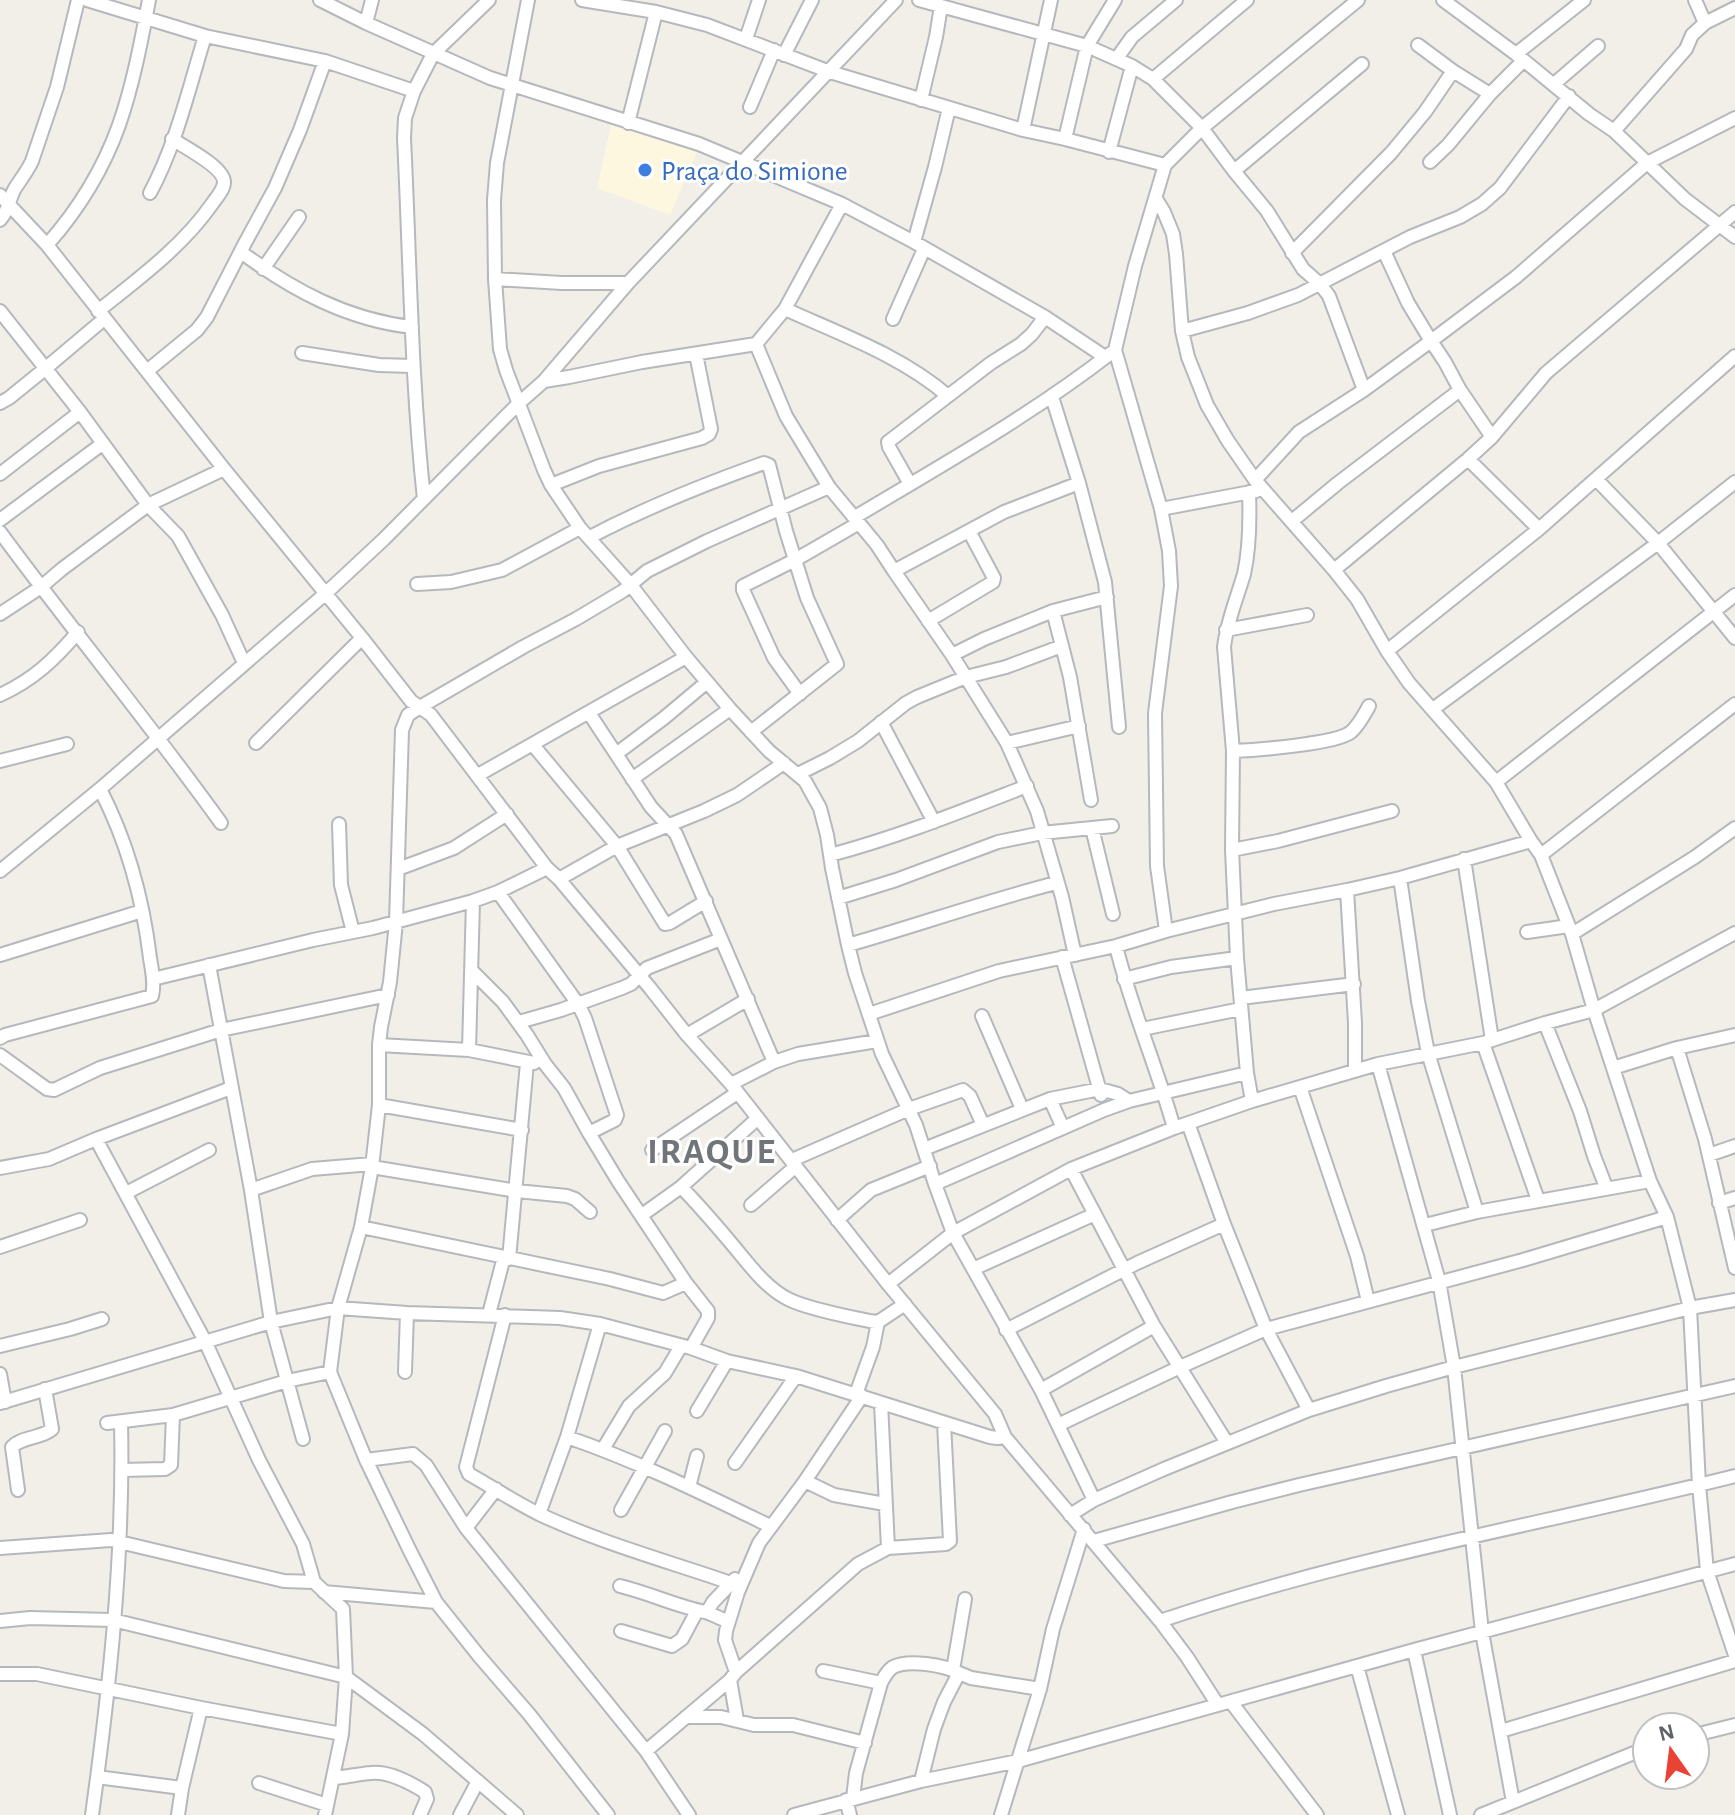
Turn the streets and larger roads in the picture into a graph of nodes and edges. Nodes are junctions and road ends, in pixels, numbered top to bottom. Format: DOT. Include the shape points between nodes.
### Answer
graph roads {
  1 [pos="78,0"];
  2 [pos="87,0"];
  3 [pos="149,0"];
  4 [pos="320,0"];
  5 [pos="372,0"];
  6 [pos="489,0"];
  7 [pos="528,0"];
  8 [pos="582,0"];
  9 [pos="759,0"];
  10 [pos="812,0"];
  11 [pos="896,0"];
  12 [pos="919,0"];
  13 [pos="1051,0"];
  14 [pos="1115,0"];
  15 [pos="1176,0"];
  16 [pos="1247,0"];
  17 [pos="1358,0"];
  18 [pos="1584,0"];
  19 [pos="1695,0"];
  20 [pos="1446,1"];
  21 [pos="941,6"];
  22 [pos="1734,11"];
  23 [pos="656,12"];
  24 [pos="145,19"];
  25 [pos="366,23"];
  26 [pos="1705,23"];
  27 [pos="1043,32"];
  28 [pos="205,36"];
  29 [pos="746,39"];
  30 [pos="1418,45"];
  31 [pos="1087,46"];
  32 [pos="1598,46"];
  33 [pos="779,52"];
  34 [pos="433,54"];
  35 [pos="1520,57"];
  36 [pos="1117,58"];
  37 [pos="325,61"];
  38 [pos="1362,64"];
  39 [pos="1132,66"];
  40 [pos="1453,71"];
  41 [pos="830,72"];
  42 [pos="1153,79"];
  43 [pos="1554,84"];
  44 [pos="513,85"];
  45 [pos="414,91"];
  46 [pos="1490,94"];
  47 [pos="1569,96"];
  48 [pos="921,100"];
  49 [pos="750,107"];
  50 [pos="949,108"];
  51 [pos="1735,118"];
  52 [pos="628,123"];
  53 [pos="1202,128"];
  54 [pos="1023,130"];
  55 [pos="1614,131"];
  56 [pos="172,139"];
  57 [pos="1065,139"];
  58 [pos="1109,152"];
  59 [pos="744,162"];
  60 [pos="1430,162"];
  61 [pos="1647,163"];
  62 [pos="1165,165"];
  63 [pos="1234,171"];
  64 [pos="150,193"];
  65 [pos="0,195"];
  66 [pos="1156,199"];
  67 [pos="842,204"];
  68 [pos="10,207"];
  69 [pos="1735,212"];
  70 [pos="299,217"];
  71 [pos="0,220"];
  72 [pos="1719,226"];
  73 [pos="1735,237"];
  74 [pos="47,245"];
  75 [pos="919,245"];
  76 [pos="1384,251"];
  77 [pos="241,252"];
  78 [pos="1292,253"];
  79 [pos="263,269"];
  80 [pos="495,279"];
  81 [pos="628,283"];
  82 [pos="1320,284"];
  83 [pos="785,309"];
  84 [pos="0,311"];
  85 [pos="101,315"];
  86 [pos="1045,317"];
  87 [pos="893,319"];
  88 [pos="412,327"];
  89 [pos="1182,331"];
  90 [pos="1431,341"];
  91 [pos="756,344"];
  92 [pos="302,353"];
  93 [pos="696,354"];
  94 [pos="1110,354"];
  95 [pos="1735,356"];
  96 [pos="413,366"];
  97 [pos="46,368"];
  98 [pos="147,371"];
  99 [pos="544,381"];
  100 [pos="1364,390"];
  101 [pos="1460,390"];
  102 [pos="948,396"];
  103 [pos="1052,397"];
  104 [pos="0,403"];
  105 [pos="519,403"];
  106 [pos="80,412"];
  107 [pos="1492,437"];
  108 [pos="102,444"];
  109 [pos="1468,459"];
  110 [pos="224,469"];
  111 [pos="0,474"];
  112 [pos="1596,479"];
  113 [pos="1735,482"];
  114 [pos="1079,483"];
  115 [pos="910,484"];
  116 [pos="551,485"];
  117 [pos="829,487"];
  118 [pos="1256,487"];
  119 [pos="424,499"];
  120 [pos="148,505"];
  121 [pos="781,508"];
  122 [pos="1161,509"];
  123 [pos="0,520"];
  124 [pos="857,520"];
  125 [pos="1292,521"];
  126 [pos="1539,529"];
  127 [pos="969,531"];
  128 [pos="0,532"];
  129 [pos="585,533"];
  130 [pos="1658,543"];
  131 [pos="795,560"];
  132 [pos="1334,570"];
  133 [pos="894,571"];
  134 [pos="417,584"];
  135 [pos="630,584"];
  136 [pos="41,587"];
  137 [pos="325,594"];
  138 [pos="1735,595"];
  139 [pos="1107,597"];
  140 [pos="1053,611"];
  141 [pos="1713,611"];
  142 [pos="0,614"];
  143 [pos="1307,615"];
  144 [pos="928,621"];
  145 [pos="1226,630"];
  146 [pos="78,632"];
  147 [pos="362,638"];
  148 [pos="1735,638"];
  149 [pos="1062,646"];
  150 [pos="1387,651"];
  151 [pos="952,655"];
  152 [pos="686,657"];
  153 [pos="244,663"];
  154 [pos="966,677"];
  155 [pos="707,682"];
  156 [pos="800,694"];
  157 [pos="0,695"];
  158 [pos="1735,704"];
  159 [pos="1369,706"];
  160 [pos="420,707"];
  161 [pos="730,709"];
  162 [pos="1433,709"];
  163 [pos="589,713"];
  164 [pos="881,722"];
  165 [pos="1079,726"];
  166 [pos="1119,727"];
  167 [pos="751,732"];
  168 [pos="158,738"];
  169 [pos="256,743"];
  170 [pos="1007,743"];
  171 [pos="67,744"];
  172 [pos="533,745"];
  173 [pos="1233,751"];
  174 [pos="616,754"];
  175 [pos="0,761"];
  176 [pos="784,763"];
  177 [pos="798,774"];
  178 [pos="478,775"];
  179 [pos="632,779"];
  180 [pos="1496,782"];
  181 [pos="1027,786"];
  182 [pos="100,789"];
  183 [pos="1091,800"];
  184 [pos="1392,811"];
  185 [pos="507,814"];
  186 [pos="934,822"];
  187 [pos="221,823"];
  188 [pos="339,824"];
  189 [pos="667,826"];
  190 [pos="1112,826"];
  191 [pos="1092,828"];
  192 [pos="1735,828"];
  193 [pos="1042,833"];
  194 [pos="1531,841"];
  195 [pos="617,846"];
  196 [pos="1232,850"];
  197 [pos="830,855"];
  198 [pos="1541,855"];
  199 [pos="1464,859"];
  200 [pos="547,868"];
  201 [pos="398,869"];
  202 [pos="0,871"];
  203 [pos="1400,878"];
  204 [pos="559,879"];
  205 [pos="1056,883"];
  206 [pos="1347,890"];
  207 [pos="498,892"];
  208 [pos="838,898"];
  209 [pos="473,901"];
  210 [pos="706,901"];
  211 [pos="142,911"];
  212 [pos="1235,913"];
  213 [pos="1113,914"];
  214 [pos="396,922"];
  215 [pos="1570,930"];
  216 [pos="1166,931"];
  217 [pos="353,932"];
  218 [pos="1527,932"];
  219 [pos="1735,933"];
  220 [pos="721,939"];
  221 [pos="848,945"];
  222 [pos="1116,946"];
  223 [pos="0,955"];
  224 [pos="1068,956"];
  225 [pos="1237,958"];
  226 [pos="209,965"];
  227 [pos="472,971"];
  228 [pos="639,976"];
  229 [pos="153,979"];
  230 [pos="1124,979"];
  231 [pos="1354,984"];
  232 [pos="388,995"];
  233 [pos="748,999"];
  234 [pos="578,1004"];
  235 [pos="1241,1004"];
  236 [pos="1594,1010"];
  237 [pos="869,1014"];
  238 [pos="982,1016"];
  239 [pos="519,1022"];
  240 [pos="1545,1023"];
  241 [pos="1142,1029"];
  242 [pos="221,1030"];
  243 [pos="687,1035"];
  244 [pos="1735,1035"];
  245 [pos="0,1038"];
  246 [pos="877,1041"];
  247 [pos="1487,1041"];
  248 [pos="379,1045"];
  249 [pos="1677,1048"];
  250 [pos="469,1050"];
  251 [pos="1428,1053"];
  252 [pos="0,1055"];
  253 [pos="774,1062"];
  254 [pos="527,1063"];
  255 [pos="545,1064"];
  256 [pos="1378,1064"];
  257 [pos="1613,1068"];
  258 [pos="1355,1071"];
  259 [pos="1247,1073"];
  260 [pos="1300,1087"];
  261 [pos="231,1088"];
  262 [pos="734,1089"];
  263 [pos="1100,1089"];
  264 [pos="1164,1092"];
  265 [pos="1050,1099"];
  266 [pos="1129,1101"];
  267 [pos="1252,1101"];
  268 [pos="379,1105"];
  269 [pos="909,1109"];
  270 [pos="1022,1109"];
  271 [pos="1104,1110"];
  272 [pos="758,1118"];
  273 [pos="1188,1123"];
  274 [pos="983,1125"];
  275 [pos="1063,1128"];
  276 [pos="1174,1128"];
  277 [pos="522,1130"];
  278 [pos="589,1133"];
  279 [pos="96,1139"];
  280 [pos="1735,1146"];
  281 [pos="924,1149"];
  282 [pos="209,1150"];
  283 [pos="652,1150"];
  284 [pos="1709,1155"];
  285 [pos="794,1163"];
  286 [pos="372,1166"];
  287 [pos="930,1166"];
  288 [pos="0,1168"];
  289 [pos="1071,1169"];
  290 [pos="1650,1181"];
  291 [pos="935,1184"];
  292 [pos="681,1187"];
  293 [pos="1606,1187"];
  294 [pos="251,1190"];
  295 [pos="517,1191"];
  296 [pos="126,1193"];
  297 [pos="1735,1198"];
  298 [pos="1538,1200"];
  299 [pos="1719,1203"];
  300 [pos="751,1205"];
  301 [pos="590,1212"];
  302 [pos="1477,1212"];
  303 [pos="1095,1214"];
  304 [pos="642,1215"];
  305 [pos="1667,1217"];
  306 [pos="80,1220"];
  307 [pos="837,1220"];
  308 [pos="1224,1224"];
  309 [pos="1425,1225"];
  310 [pos="361,1227"];
  311 [pos="953,1233"];
  312 [pos="0,1247"];
  313 [pos="506,1258"];
  314 [pos="1735,1268"];
  315 [pos="973,1269"];
  316 [pos="1124,1270"];
  317 [pos="1439,1281"];
  318 [pos="686,1283"];
  319 [pos="888,1284"];
  320 [pos="1735,1300"];
  321 [pos="1368,1301"];
  322 [pos="905,1304"];
  323 [pos="338,1308"];
  324 [pos="1690,1308"];
  325 [pos="407,1313"];
  326 [pos="489,1314"];
  327 [pos="505,1315"];
  328 [pos="102,1319"];
  329 [pos="271,1322"];
  330 [pos="878,1322"];
  331 [pos="600,1324"];
  332 [pos="1154,1326"];
  333 [pos="1266,1329"];
  334 [pos="1006,1330"];
  335 [pos="205,1341"];
  336 [pos="0,1346"];
  337 [pos="686,1347"];
  338 [pos="727,1361"];
  339 [pos="1180,1367"];
  340 [pos="1454,1367"];
  341 [pos="330,1372"];
  342 [pos="405,1372"];
  343 [pos="0,1374"];
  344 [pos="796,1376"];
  345 [pos="287,1381"];
  346 [pos="1735,1386"];
  347 [pos="45,1389"];
  348 [pos="1041,1390"];
  349 [pos="859,1395"];
  350 [pos="1693,1395"];
  351 [pos="230,1398"];
  352 [pos="2,1402"];
  353 [pos="881,1403"];
  354 [pos="1309,1410"];
  355 [pos="697,1411"];
  356 [pos="173,1415"];
  357 [pos="121,1422"];
  358 [pos="107,1423"];
  359 [pos="944,1423"];
  360 [pos="1058,1425"];
  361 [pos="665,1431"];
  362 [pos="567,1437"];
  363 [pos="1005,1437"];
  364 [pos="303,1439"];
  365 [pos="1227,1443"];
  366 [pos="603,1449"];
  367 [pos="1462,1449"];
  368 [pos="697,1456"];
  369 [pos="366,1460"];
  370 [pos="735,1463"];
  371 [pos="644,1467"];
  372 [pos="122,1470"];
  373 [pos="1735,1476"];
  374 [pos="805,1481"];
  375 [pos="1699,1485"];
  376 [pos="689,1487"];
  377 [pos="496,1489"];
  378 [pos="18,1490"];
  379 [pos="1094,1500"];
  380 [pos="885,1504"];
  381 [pos="621,1510"];
  382 [pos="539,1514"];
  383 [pos="1070,1515"];
  384 [pos="770,1526"];
  385 [pos="466,1528"];
  386 [pos="1084,1529"];
  387 [pos="1473,1535"];
  388 [pos="1094,1541"];
  389 [pos="121,1542"];
  390 [pos="0,1548"];
  391 [pos="888,1548"];
  392 [pos="1735,1564"];
  393 [pos="748,1565"];
  394 [pos="1707,1571"];
  395 [pos="731,1583"];
  396 [pos="620,1586"];
  397 [pos="319,1587"];
  398 [pos="965,1599"];
  399 [pos="436,1602"];
  400 [pos="702,1612"];
  401 [pos="113,1620"];
  402 [pos="0,1621"];
  403 [pos="728,1621"];
  404 [pos="1160,1621"];
  405 [pos="621,1631"];
  406 [pos="1482,1632"];
  407 [pos="1414,1650"];
  408 [pos="1735,1658"];
  409 [pos="1357,1666"];
  410 [pos="823,1671"];
  411 [pos="956,1672"];
  412 [pos="0,1674"];
  413 [pos="733,1676"];
  414 [pos="346,1677"];
  415 [pos="881,1683"];
  416 [pos="108,1689"];
  417 [pos="1040,1689"];
  418 [pos="1231,1702"];
  419 [pos="1218,1705"];
  420 [pos="201,1708"];
  421 [pos="686,1717"];
  422 [pos="737,1720"];
  423 [pos="1735,1725"];
  424 [pos="1501,1731"];
  425 [pos="1711,1731"];
  426 [pos="342,1734"];
  427 [pos="865,1743"];
  428 [pos="646,1751"];
  429 [pos="1631,1754"];
  430 [pos="1018,1761"];
  431 [pos="97,1777"];
  432 [pos="333,1778"];
  433 [pos="478,1781"];
  434 [pos="921,1781"];
  435 [pos="259,1783"];
  436 [pos="182,1788"];
  437 [pos="849,1799"];
  438 [pos="1513,1802"];
  439 [pos="326,1810"];
  440 [pos="92,1815"];
  441 [pos="178,1815"];
  442 [pos="420,1815"];
  443 [pos="460,1815"];
  444 [pos="517,1815"];
  445 [pos="608,1815"];
  446 [pos="689,1815"];
  447 [pos="794,1815"];
  448 [pos="850,1815"];
  449 [pos="1001,1815"];
  450 [pos="1317,1815"];
  451 [pos="1398,1815"];
  452 [pos="1450,1815"];
  453 [pos="1481,1815"];
  1 -- 68 [label="street" via="57,87"];
  2 -- 24 [label="street"];
  3 -- 24 [label="street"];
  4 -- 25 [label="street"];
  5 -- 25 [label="street"];
  6 -- 34 [label="street"];
  7 -- 44 [label="street"];
  8 -- 23 [label="street"];
  9 -- 29 [label="street"];
  10 -- 33 [label="street"];
  11 -- 41 [label="street"];
  12 -- 21 [label="street"];
  13 -- 27 [label="street"];
  14 -- 31 [label="street"];
  15 -- 36 [label="street" via="1132,37"];
  16 -- 42 [label="street"];
  17 -- 53 [label="street"];
  18 -- 35 [label="street"];
  19 -- 26 [label="street"];
  20 -- 35 [label="street"];
  21 -- 27 [label="street"];
  21 -- 48 [label="street"];
  22 -- 26 [label="street"];
  23 -- 29 [label="street"];
  23 -- 52 [label="street"];
  24 -- 28 [label="street"];
  24 -- 74 [label="street" via="119,126 83,199"];
  25 -- 34 [label="street"];
  26 -- 55 [label="street"];
  27 -- 31 [label="street"];
  27 -- 54 [label="street"];
  28 -- 37 [label="street"];
  28 -- 56 [label="street"];
  29 -- 33 [label="street"];
  30 -- 40 [label="street"];
  31 -- 36 [label="street"];
  31 -- 57 [label="street"];
  32 -- 43 [label="street"];
  33 -- 41 [label="street"];
  33 -- 49 [label="street"];
  34 -- 44 [label="street"];
  34 -- 45 [label="street"];
  35 -- 43 [label="street"];
  35 -- 46 [label="street"];
  36 -- 39 [label="street"];
  37 -- 45 [label="street"];
  37 -- 77 [label="street" via="275,188"];
  38 -- 63 [label="street"];
  39 -- 42 [label="street"];
  39 -- 58 [label="street"];
  40 -- 46 [label="street"];
  40 -- 78 [label="street" via="1391,153"];
  41 -- 48 [label="street"];
  41 -- 59 [label="street"];
  42 -- 53 [label="street"];
  43 -- 47 [label="street"];
  44 -- 52 [label="street"];
  44 -- 80 [label="street" via="494,200"];
  45 -- 88 [label="street" via="404,138"];
  46 -- 60 [label="street"];
  47 -- 55 [label="street"];
  47 -- 76 [label="street" via="1482,204"];
  48 -- 50 [label="street"];
  50 -- 54 [label="street"];
  50 -- 75 [label="street"];
  51 -- 61 [label="street"];
  52 -- 59 [label="street"];
  53 -- 62 [label="street"];
  53 -- 63 [label="street"];
  54 -- 57 [label="street"];
  55 -- 61 [label="street"];
  56 -- 64 [label="street"];
  56 -- 85 [label="street" via="215,167 224,184 201,220"];
  57 -- 58 [label="street"];
  58 -- 62 [label="street"];
  59 -- 67 [label="street"];
  59 -- 81 [label="street"];
  61 -- 72 [label="street"];
  61 -- 90 [label="street" via="1516,277"];
  62 -- 66 [label="street"];
  63 -- 78 [label="street"];
  65 -- 68 [label="street"];
  66 -- 89 [label="street" via="1173,234"];
  66 -- 94 [label="street"];
  67 -- 75 [label="street"];
  67 -- 83 [label="street"];
  68 -- 71 [label="street"];
  68 -- 74 [label="street"];
  69 -- 72 [label="street"];
  70 -- 79 [label="street"];
  72 -- 73 [label="street"];
  72 -- 107 [label="street" via="1546,373"];
  74 -- 85 [label="street"];
  75 -- 86 [label="street"];
  75 -- 87 [label="street"];
  76 -- 82 [label="street"];
  76 -- 90 [label="street"];
  77 -- 79 [label="street"];
  77 -- 98 [label="street" via="197,330"];
  78 -- 82 [label="street"];
  79 -- 88 [label="street" via="338,310"];
  80 -- 81 [label="street"];
  80 -- 105 [label="street" via="500,349"];
  81 -- 99 [label="street"];
  82 -- 89 [label="street" via="1248,313"];
  82 -- 100 [label="street" via="1332,302"];
  83 -- 91 [label="street"];
  83 -- 102 [label="street" via="889,357"];
  84 -- 97 [label="street"];
  85 -- 97 [label="street"];
  85 -- 98 [label="street"];
  86 -- 94 [label="street"];
  86 -- 102 [label="street" via="1021,344"];
  88 -- 96 [label="street"];
  89 -- 118 [label="street" via="1207,405"];
  90 -- 100 [label="street"];
  90 -- 101 [label="street"];
  91 -- 93 [label="street"];
  91 -- 117 [label="street" via="786,416"];
  92 -- 96 [label="street"];
  93 -- 99 [label="street"];
  93 -- 116 [label="street" via="709,434"];
  94 -- 103 [label="street"];
  94 -- 122 [label="street"];
  95 -- 112 [label="street"];
  96 -- 119 [label="street"];
  97 -- 104 [label="street"];
  97 -- 106 [label="street"];
  98 -- 110 [label="street"];
  99 -- 105 [label="street"];
  100 -- 118 [label="street" via="1299,432"];
  101 -- 107 [label="street"];
  101 -- 125 [label="street"];
  102 -- 115 [label="street" via="888,442"];
  103 -- 114 [label="street"];
  103 -- 115 [label="street"];
  105 -- 116 [label="street"];
  105 -- 119 [label="street"];
  106 -- 108 [label="street"];
  106 -- 111 [label="street"];
  107 -- 109 [label="street"];
  108 -- 120 [label="street"];
  108 -- 123 [label="street"];
  109 -- 126 [label="street"];
  109 -- 132 [label="street"];
  110 -- 120 [label="street"];
  110 -- 137 [label="street"];
  112 -- 126 [label="street"];
  112 -- 130 [label="street"];
  113 -- 130 [label="street"];
  114 -- 127 [label="street"];
  114 -- 139 [label="street"];
  115 -- 124 [label="street"];
  116 -- 129 [label="street"];
  117 -- 121 [label="street"];
  117 -- 124 [label="street"];
  118 -- 122 [label="street"];
  118 -- 125 [label="street"];
  118 -- 145 [label="street" via="1244,573"];
  119 -- 137 [label="street"];
  120 -- 136 [label="street"];
  120 -- 153 [label="street" via="178,536"];
  121 -- 129 [label="street" via="764,463"];
  121 -- 131 [label="street"];
  121 -- 135 [label="street"];
  122 -- 216 [label="street" via="1171,568 1155,713 1157,866"];
  124 -- 131 [label="street"];
  124 -- 133 [label="street"];
  125 -- 132 [label="street"];
  126 -- 150 [label="street"];
  127 -- 133 [label="street"];
  127 -- 144 [label="street" via="993,582"];
  128 -- 136 [label="street"];
  129 -- 134 [label="street" via="502,570"];
  129 -- 135 [label="street"];
  130 -- 141 [label="street"];
  130 -- 162 [label="street"];
  131 -- 156 [label="street" via="837,664"];
  131 -- 156 [label="street" via="743,588 774,658"];
  132 -- 150 [label="street"];
  133 -- 144 [label="street"];
  135 -- 152 [label="street"];
  135 -- 160 [label="street"];
  136 -- 142 [label="street"];
  136 -- 146 [label="street"];
  137 -- 147 [label="street"];
  137 -- 153 [label="street"];
  138 -- 141 [label="street"];
  139 -- 140 [label="street"];
  139 -- 166 [label="street"];
  140 -- 149 [label="street"];
  140 -- 151 [label="street"];
  141 -- 148 [label="street"];
  141 -- 180 [label="street"];
  143 -- 145 [label="street"];
  144 -- 151 [label="street"];
  145 -- 173 [label="street"];
  146 -- 157 [label="street" via="46,667"];
  146 -- 168 [label="street"];
  147 -- 160 [label="street"];
  147 -- 169 [label="street"];
  149 -- 154 [label="street"];
  149 -- 165 [label="street"];
  150 -- 162 [label="street"];
  151 -- 154 [label="street"];
  152 -- 155 [label="street"];
  152 -- 163 [label="street"];
  153 -- 168 [label="street"];
  154 -- 164 [label="street" via="917,697"];
  154 -- 170 [label="street"];
  155 -- 161 [label="street"];
  155 -- 174 [label="street"];
  156 -- 167 [label="street"];
  158 -- 198 [label="street"];
  159 -- 173 [label="street" via="1349,734 1337,738"];
  160 -- 178 [label="street"];
  160 -- 201 [label="street" via="408,715 402,730"];
  161 -- 167 [label="street"];
  161 -- 179 [label="street"];
  162 -- 180 [label="street"];
  163 -- 172 [label="street"];
  163 -- 174 [label="street"];
  164 -- 177 [label="street"];
  164 -- 186 [label="street"];
  165 -- 170 [label="street"];
  165 -- 183 [label="street"];
  167 -- 176 [label="street"];
  168 -- 182 [label="street"];
  168 -- 187 [label="street"];
  170 -- 181 [label="street"];
  171 -- 175 [label="street"];
  172 -- 178 [label="street"];
  172 -- 195 [label="street"];
  173 -- 196 [label="street"];
  174 -- 179 [label="street"];
  176 -- 177 [label="street"];
  176 -- 189 [label="street" via="737,795"];
  177 -- 197 [label="street" via="820,808"];
  178 -- 185 [label="street"];
  179 -- 189 [label="street"];
  180 -- 194 [label="street"];
  181 -- 186 [label="street"];
  181 -- 193 [label="street"];
  182 -- 202 [label="street"];
  182 -- 211 [label="street" via="120,834"];
  184 -- 196 [label="street"];
  185 -- 200 [label="street"];
  185 -- 201 [label="street" via="454,848"];
  186 -- 197 [label="street"];
  188 -- 217 [label="street" via="341,885"];
  189 -- 195 [label="street"];
  189 -- 210 [label="street" via="676,834"];
  190 -- 191 [label="street"];
  191 -- 193 [label="street"];
  191 -- 213 [label="street"];
  192 -- 215 [label="street"];
  193 -- 205 [label="street"];
  193 -- 208 [label="street" via="998,842"];
  194 -- 198 [label="street"];
  194 -- 199 [label="street"];
  195 -- 204 [label="street"];
  195 -- 210 [label="street" via="665,924"];
  196 -- 212 [label="street"];
  197 -- 208 [label="street"];
  198 -- 215 [label="street"];
  199 -- 203 [label="street"];
  199 -- 247 [label="street"];
  200 -- 204 [label="street"];
  200 -- 207 [label="street"];
  201 -- 214 [label="street"];
  203 -- 206 [label="street"];
  203 -- 251 [label="street"];
  204 -- 228 [label="street"];
  205 -- 221 [label="street"];
  205 -- 224 [label="street"];
  206 -- 212 [label="street"];
  206 -- 231 [label="street"];
  207 -- 209 [label="street"];
  207 -- 234 [label="street"];
  208 -- 221 [label="street"];
  209 -- 214 [label="street"];
  209 -- 227 [label="street"];
  210 -- 220 [label="street"];
  211 -- 223 [label="street"];
  211 -- 229 [label="street"];
  212 -- 216 [label="street"];
  212 -- 225 [label="street"];
  214 -- 217 [label="street"];
  214 -- 232 [label="street"];
  215 -- 218 [label="street"];
  215 -- 236 [label="street"];
  216 -- 222 [label="street"];
  217 -- 226 [label="street"];
  219 -- 236 [label="street"];
  220 -- 228 [label="street" via="647,968"];
  220 -- 233 [label="street"];
  221 -- 237 [label="street"];
  222 -- 224 [label="street"];
  222 -- 230 [label="street"];
  224 -- 237 [label="street" via="999,971"];
  224 -- 263 [label="street"];
  225 -- 230 [label="street"];
  225 -- 235 [label="street"];
  226 -- 229 [label="street"];
  226 -- 242 [label="street"];
  227 -- 239 [label="street"];
  227 -- 250 [label="street"];
  228 -- 234 [label="street"];
  228 -- 243 [label="street"];
  229 -- 245 [label="street" via="152,996"];
  230 -- 241 [label="street"];
  231 -- 235 [label="street"];
  231 -- 258 [label="street"];
  232 -- 242 [label="street"];
  232 -- 248 [label="street"];
  233 -- 243 [label="street"];
  233 -- 253 [label="street"];
  234 -- 239 [label="street"];
  234 -- 278 [label="street" via="617,1115"];
  235 -- 241 [label="street"];
  235 -- 259 [label="street"];
  236 -- 240 [label="street"];
  236 -- 257 [label="street"];
  237 -- 246 [label="street"];
  238 -- 270 [label="street"];
  239 -- 255 [label="street"];
  240 -- 247 [label="street"];
  240 -- 293 [label="street"];
  241 -- 264 [label="street"];
  242 -- 252 [label="street" via="100,1068 54,1090"];
  242 -- 261 [label="street"];
  243 -- 262 [label="street"];
  244 -- 249 [label="street"];
  246 -- 253 [label="street"];
  246 -- 269 [label="street"];
  247 -- 251 [label="street"];
  247 -- 298 [label="street"];
  248 -- 250 [label="street"];
  248 -- 268 [label="street"];
  249 -- 257 [label="street"];
  249 -- 284 [label="street"];
  250 -- 254 [label="street"];
  251 -- 256 [label="street"];
  251 -- 302 [label="street"];
  253 -- 262 [label="street"];
  254 -- 255 [label="street"];
  254 -- 277 [label="street"];
  255 -- 278 [label="street"];
  256 -- 258 [label="street"];
  256 -- 309 [label="street"];
  257 -- 290 [label="street"];
  258 -- 260 [label="street"];
  259 -- 264 [label="street"];
  259 -- 267 [label="street"];
  260 -- 267 [label="street"];
  260 -- 321 [label="street"];
  261 -- 279 [label="street"];
  261 -- 294 [label="street"];
  262 -- 272 [label="street"];
  262 -- 283 [label="street"];
  263 -- 265 [label="street"];
  263 -- 266 [label="street"];
  263 -- 271 [label="street"];
  264 -- 266 [label="street"];
  264 -- 276 [label="street"];
  265 -- 270 [label="street"];
  265 -- 275 [label="street"];
  266 -- 271 [label="street"];
  267 -- 273 [label="street"];
  268 -- 277 [label="street"];
  268 -- 286 [label="street"];
  269 -- 274 [label="street" via="965,1091"];
  269 -- 281 [label="street"];
  269 -- 285 [label="street"];
  270 -- 274 [label="street"];
  271 -- 275 [label="street"];
  272 -- 285 [label="street"];
  272 -- 292 [label="street"];
  273 -- 276 [label="street"];
  273 -- 308 [label="street"];
  274 -- 281 [label="street"];
  275 -- 291 [label="street"];
  276 -- 289 [label="street"];
  277 -- 295 [label="street"];
  278 -- 304 [label="street"];
  279 -- 288 [label="street" via="49,1159"];
  279 -- 296 [label="street"];
  280 -- 284 [label="street"];
  281 -- 287 [label="street"];
  282 -- 296 [label="street"];
  284 -- 299 [label="street"];
  285 -- 300 [label="street"];
  285 -- 307 [label="street"];
  286 -- 294 [label="street" via="312,1169"];
  286 -- 295 [label="street"];
  286 -- 310 [label="street"];
  287 -- 291 [label="street"];
  287 -- 307 [label="street" via="871,1190"];
  289 -- 303 [label="street"];
  289 -- 311 [label="street"];
  290 -- 293 [label="street"];
  290 -- 305 [label="street"];
  291 -- 311 [label="street"];
  292 -- 304 [label="street"];
  292 -- 330 [label="street" via="753,1269 788,1299"];
  293 -- 298 [label="street"];
  294 -- 329 [label="street"];
  295 -- 301 [label="street" via="567,1196"];
  295 -- 313 [label="street"];
  296 -- 335 [label="street"];
  297 -- 299 [label="street"];
  298 -- 302 [label="street"];
  299 -- 314 [label="street"];
  302 -- 309 [label="street"];
  303 -- 315 [label="street"];
  303 -- 316 [label="street"];
  304 -- 318 [label="street"];
  305 -- 317 [label="street"];
  305 -- 324 [label="street"];
  306 -- 312 [label="street"];
  307 -- 319 [label="street"];
  308 -- 316 [label="street"];
  308 -- 333 [label="street"];
  309 -- 317 [label="street"];
  310 -- 313 [label="street"];
  310 -- 323 [label="street"];
  311 -- 315 [label="street"];
  311 -- 319 [label="street"];
  313 -- 318 [label="street" via="663,1293"];
  313 -- 326 [label="street"];
  315 -- 334 [label="street"];
  316 -- 332 [label="street"];
  316 -- 334 [label="street"];
  317 -- 321 [label="street"];
  317 -- 340 [label="street"];
  318 -- 337 [label="street" via="708,1314"];
  319 -- 322 [label="street"];
  320 -- 324 [label="street"];
  321 -- 333 [label="street"];
  322 -- 330 [label="street"];
  322 -- 363 [label="street" via="995,1414"];
  323 -- 325 [label="street"];
  323 -- 329 [label="street"];
  323 -- 341 [label="street"];
  324 -- 340 [label="street"];
  324 -- 350 [label="street"];
  325 -- 326 [label="street"];
  325 -- 342 [label="street"];
  326 -- 327 [label="street"];
  327 -- 331 [label="street"];
  327 -- 377 [label="street" via="466,1467"];
  328 -- 336 [label="street"];
  329 -- 335 [label="street"];
  329 -- 345 [label="street"];
  330 -- 349 [label="street"];
  331 -- 337 [label="street"];
  331 -- 362 [label="street"];
  332 -- 339 [label="street"];
  332 -- 348 [label="street"];
  333 -- 339 [label="street"];
  333 -- 354 [label="street"];
  334 -- 348 [label="street"];
  335 -- 347 [label="street"];
  335 -- 351 [label="street"];
  337 -- 338 [label="street"];
  337 -- 366 [label="street" via="629,1406"];
  338 -- 344 [label="street"];
  338 -- 355 [label="street"];
  339 -- 360 [label="street"];
  339 -- 365 [label="street"];
  340 -- 354 [label="street"];
  340 -- 367 [label="street"];
  341 -- 345 [label="street"];
  341 -- 369 [label="street"];
  343 -- 352 [label="street"];
  344 -- 349 [label="street"];
  344 -- 370 [label="street"];
  345 -- 351 [label="street"];
  345 -- 364 [label="street"];
  346 -- 350 [label="street"];
  347 -- 352 [label="street"];
  347 -- 378 [label="street" via="52,1429 12,1447"];
  348 -- 360 [label="street"];
  349 -- 353 [label="street"];
  349 -- 374 [label="street"];
  350 -- 367 [label="street"];
  350 -- 375 [label="street"];
  351 -- 356 [label="street"];
  351 -- 397 [label="street"];
  353 -- 359 [label="street"];
  353 -- 380 [label="street"];
  354 -- 365 [label="street"];
  356 -- 357 [label="street"];
  356 -- 372 [label="street" via="171,1465"];
  357 -- 358 [label="street"];
  357 -- 372 [label="street"];
  359 -- 363 [label="street"];
  359 -- 391 [label="street" via="950,1541"];
  360 -- 379 [label="street"];
  361 -- 371 [label="street"];
  362 -- 366 [label="street"];
  362 -- 382 [label="street"];
  363 -- 383 [label="street"];
  365 -- 379 [label="street"];
  366 -- 371 [label="street"];
  367 -- 387 [label="street"];
  367 -- 388 [label="street" via="1299,1485"];
  368 -- 376 [label="street"];
  369 -- 385 [label="street" via="407,1453 418,1457"];
  369 -- 399 [label="street"];
  371 -- 376 [label="street"];
  371 -- 381 [label="street"];
  372 -- 389 [label="street"];
  373 -- 375 [label="street"];
  374 -- 380 [label="street" via="834,1495"];
  374 -- 384 [label="street"];
  375 -- 387 [label="street"];
  375 -- 394 [label="street"];
  376 -- 384 [label="street"];
  377 -- 382 [label="street"];
  377 -- 385 [label="street"];
  379 -- 383 [label="street"];
  380 -- 391 [label="street"];
  382 -- 395 [label="street" via="637,1554"];
  383 -- 386 [label="street"];
  384 -- 393 [label="street"];
  385 -- 428 [label="street"];
  386 -- 388 [label="street"];
  386 -- 417 [label="street"];
  387 -- 404 [label="street" via="1233,1596"];
  387 -- 406 [label="street"];
  388 -- 404 [label="street"];
  389 -- 390 [label="street"];
  389 -- 397 [label="street"];
  389 -- 401 [label="street"];
  391 -- 413 [label="street" via="858,1564"];
  392 -- 394 [label="street"];
  393 -- 395 [label="street"];
  393 -- 403 [label="street"];
  394 -- 406 [label="street"];
  394 -- 408 [label="street"];
  395 -- 400 [label="street"];
  396 -- 400 [label="street"];
  397 -- 399 [label="street"];
  397 -- 414 [label="street" via="343,1609"];
  398 -- 411 [label="street"];
  399 -- 445 [label="street"];
  400 -- 403 [label="street"];
  400 -- 405 [label="street" via="672,1646"];
  401 -- 402 [label="street"];
  401 -- 414 [label="street"];
  401 -- 416 [label="street"];
  403 -- 413 [label="street" via="725,1640"];
  404 -- 419 [label="street"];
  406 -- 407 [label="street"];
  406 -- 424 [label="street"];
  407 -- 409 [label="street"];
  407 -- 452 [label="street"];
  408 -- 424 [label="street"];
  409 -- 418 [label="street"];
  409 -- 451 [label="street"];
  410 -- 415 [label="street"];
  411 -- 415 [label="street" via="931,1665 897,1665"];
  411 -- 417 [label="street"];
  411 -- 434 [label="street"];
  412 -- 416 [label="street" via="37,1674"];
  413 -- 421 [label="street"];
  413 -- 422 [label="street"];
  414 -- 426 [label="street"];
  414 -- 433 [label="street"];
  415 -- 427 [label="street"];
  416 -- 420 [label="street"];
  416 -- 431 [label="street"];
  417 -- 430 [label="street"];
  418 -- 419 [label="street"];
  418 -- 450 [label="street"];
  419 -- 430 [label="street"];
  420 -- 426 [label="street"];
  420 -- 436 [label="street"];
  421 -- 422 [label="street"];
  421 -- 428 [label="street"];
  422 -- 427 [label="street" via="793,1725"];
  423 -- 425 [label="street"];
  424 -- 438 [label="street"];
  426 -- 432 [label="street"];
  427 -- 437 [label="street"];
  428 -- 446 [label="street"];
  429 -- 438 [label="street"];
  430 -- 434 [label="street"];
  430 -- 449 [label="street"];
  431 -- 436 [label="street"];
  431 -- 440 [label="street"];
  432 -- 439 [label="street"];
  432 -- 442 [label="street" via="374,1772 392,1776 425,1792"];
  433 -- 443 [label="street"];
  433 -- 444 [label="street"];
  434 -- 437 [label="street"];
  435 -- 439 [label="street"];
  436 -- 441 [label="street"];
  437 -- 447 [label="street"];
  437 -- 448 [label="street"];
  438 -- 453 [label="street"];
}
